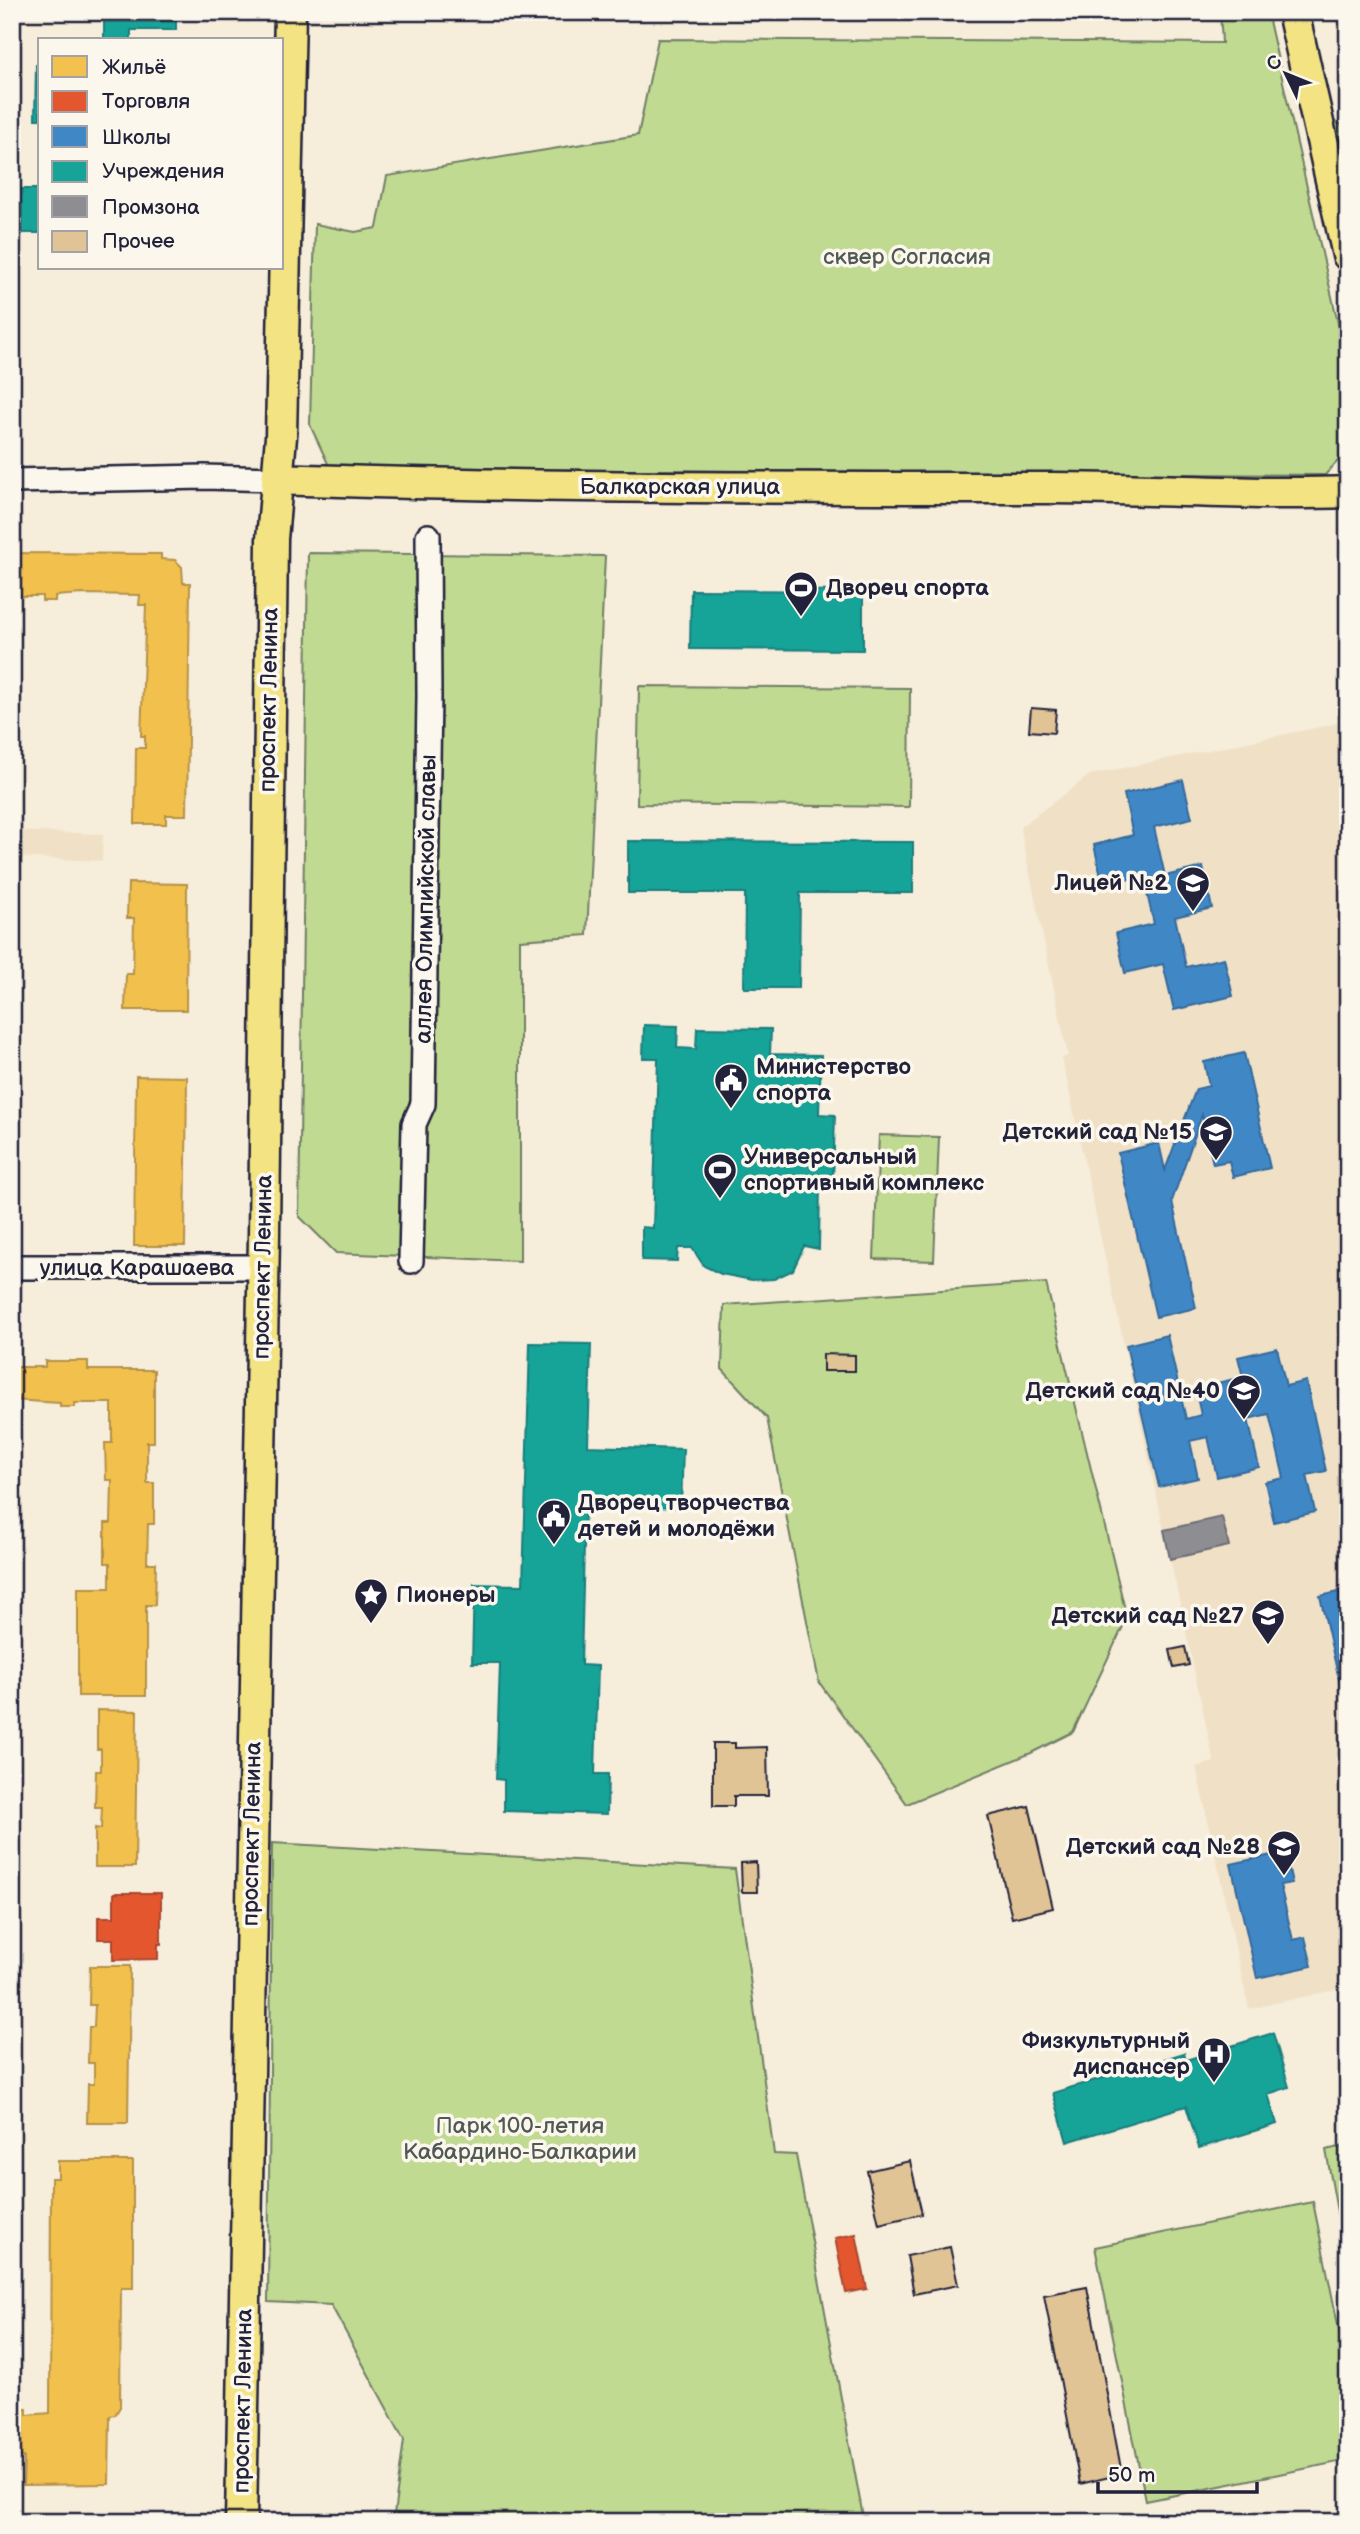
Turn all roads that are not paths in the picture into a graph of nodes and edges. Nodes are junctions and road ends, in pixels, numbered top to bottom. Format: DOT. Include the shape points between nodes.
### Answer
graph roads {
  1 [pos="290,12"];
  2 [pos="1293,12"];
  3 [pos="1348,255"];
  4 [pos="277,479"];
  5 [pos="12,481"];
  6 [pos="1348,492"];
  7 [pos="428,536"];
  8 [pos="411,1261"];
  9 [pos="12,1267"];
  10 [pos="263,1267"];
  11 [pos="241,2522"];
  1 -- 4 [label="main road, проспект Ленина"];
  2 -- 3 [label="main road"];
  4 -- 5 [label="street, Балкарская улица"];
  4 -- 6 [label="main road, Балкарская улица" via="540,487"];
  4 -- 10 [label="main road, проспект Ленина" via="271,552"];
  7 -- 8 [label="street, аллея Олимпийской славы" via="424,1091 414,1124"];
  9 -- 10 [label="street, улица Карашаева"];
  10 -- 11 [label="main road, проспект Ленина"];
}
